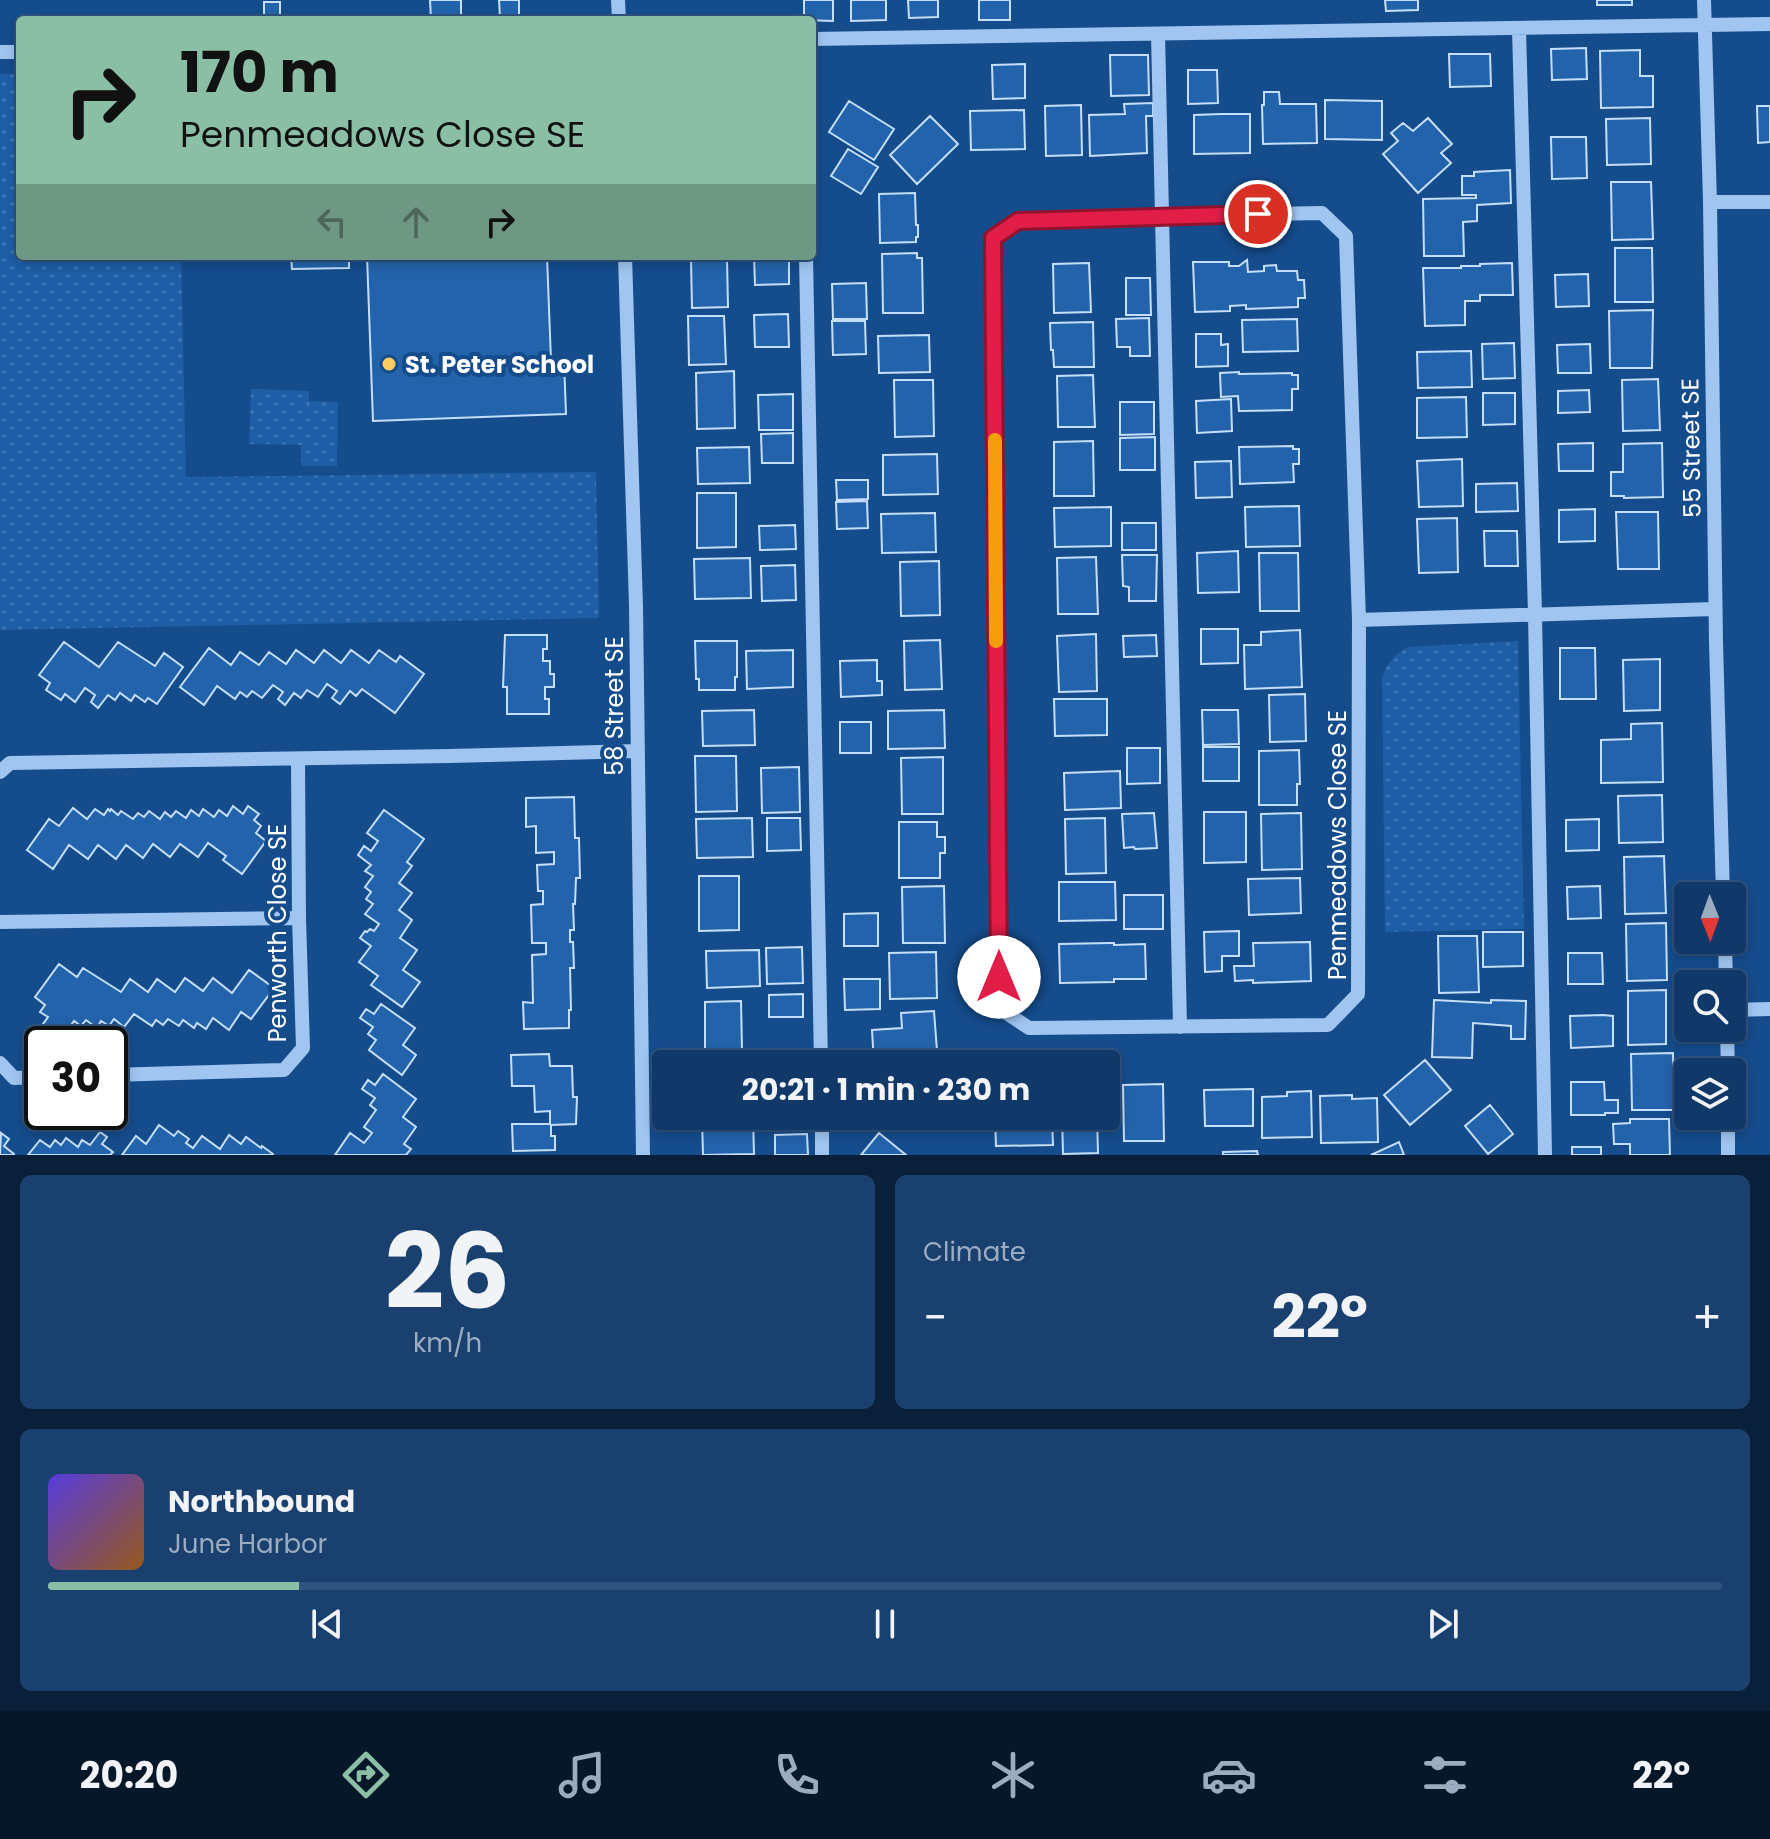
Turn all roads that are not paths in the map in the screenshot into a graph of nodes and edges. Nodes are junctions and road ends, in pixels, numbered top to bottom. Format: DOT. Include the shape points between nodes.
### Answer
graph roads {
  1 [pos="1704,0"];
  2 [pos="1770,24"];
  3 [pos="1704,25"];
  4 [pos="1519,29"];
  5 [pos="1158,34"];
  6 [pos="816,39"];
  7 [pos="1710,202"];
  8 [pos="1770,202"];
  9 [pos="1162,216"];
  10 [pos="625,260"];
  11 [pos="806,260"];
  12 [pos="1715,609"];
  13 [pos="1535,614"];
  14 [pos="1359,620"];
  15 [pos="636,751"];
  16 [pos="298,759"];
  17 [pos="0,772"];
  18 [pos="1723,882"];
  19 [pos="299,918"];
  20 [pos="0,922"];
  21 [pos="1770,1009"];
  22 [pos="1746,1010"];
  23 [pos="1180,1027"];
  24 [pos="821,1050"];
  25 [pos="0,1063"];
  26 [pos="128,1074"];
  27 [pos="24,1078"];
  28 [pos="822,1130"];
  29 [pos="1728,1130"];
  30 [pos="643,1155"];
  31 [pos="822,1155"];
  32 [pos="1545,1155"];
  33 [pos="1728,1155"];
  1 -- 3 [label="street, 55 Street SE"];
  2 -- 3 [label="street"];
  3 -- 4 [label="street"];
  3 -- 7 [label="street, 55 Street SE"];
  4 -- 5 [label="street"];
  4 -- 13 [label="street"];
  5 -- 6 [label="street"];
  5 -- 9 [label="street"];
  7 -- 8 [label="street"];
  7 -- 12 [label="street, 55 Street SE"];
  9 -- 14 [label="street, Penmeadows Close SE" via="1322,213 1346,236"];
  9 -- 23 [label="street"];
  9 -- 23 [label="street, Penmeadows Close SE" via="1018,221 993,238 999,1008 1029,1028"];
  10 -- 15 [label="street, 58 Street SE"];
  11 -- 24 [label="street"];
  12 -- 13 [label="street"];
  12 -- 18 [label="street, 55 Street SE"];
  13 -- 14 [label="street"];
  13 -- 32 [label="street"];
  14 -- 23 [label="street, Penmeadows Close SE" via="1358,994 1328,1025"];
  15 -- 16 [label="street"];
  15 -- 30 [label="street, 58 Street SE"];
  16 -- 17 [label="street" via="10,763"];
  16 -- 19 [label="street, Penworth Close SE"];
  19 -- 20 [label="street"];
  19 -- 26 [label="street, Penworth Close SE" via="303,1048 284,1070"];
  21 -- 22 [label="street"];
  25 -- 27 [label="street" via="14,1078"];
  28 -- 31 [label="street"];
  29 -- 33 [label="street"];
}
